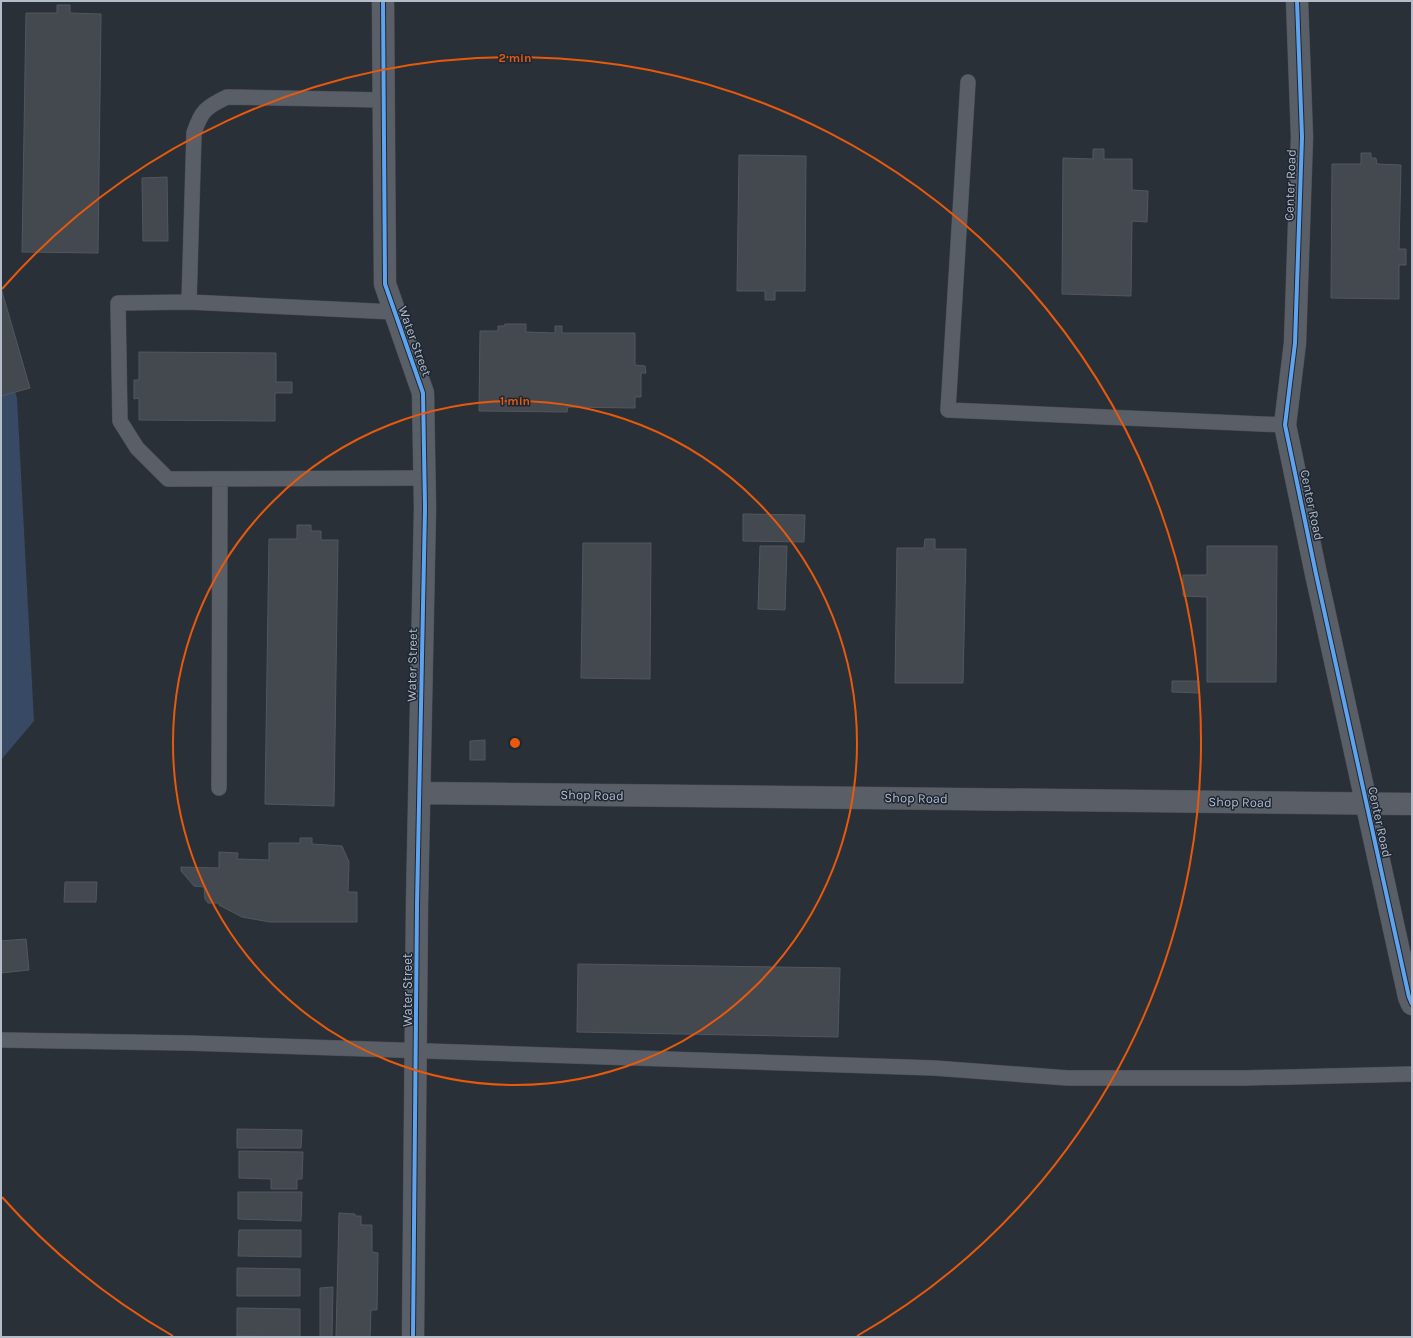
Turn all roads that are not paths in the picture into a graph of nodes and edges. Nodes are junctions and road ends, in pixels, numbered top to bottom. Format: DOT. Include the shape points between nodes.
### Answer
graph roads {
  1 [pos="382,1"];
  2 [pos="1297,1"];
  3 [pos="968,82"];
  4 [pos="383,100"];
  5 [pos="189,302"];
  6 [pos="394,312"];
  7 [pos="1285,425"];
  8 [pos="220,478"];
  9 [pos="425,478"];
  10 [pos="219,788"];
  11 [pos="420,793"];
  12 [pos="1366,803"];
  13 [pos="1412,804"];
  14 [pos="1412,1004"];
  15 [pos="1,1040"];
  16 [pos="416,1052"];
  17 [pos="1412,1074"];
  18 [pos="414,1337"];
  1 -- 4 [label="street, Water Street"];
  2 -- 7 [label="street, Center Road" via="1302,145 1295,343"];
  3 -- 7 [label="lane" via="948,410"];
  4 -- 5 [label="lane" via="226,97 210,105 200,115 194,133"];
  4 -- 6 [label="street, Water Street" via="384,284"];
  5 -- 6 [label="lane"];
  5 -- 8 [label="lane" via="118,303 120,421 137,448 168,479"];
  6 -- 9 [label="street, Water Street" via="423,393"];
  7 -- 12 [label="street, Center Road"];
  8 -- 9 [label="lane"];
  8 -- 10 [label="lane"];
  9 -- 11 [label="street, Water Street"];
  11 -- 12 [label="street, Shop Road"];
  11 -- 16 [label="street, Water Street"];
  12 -- 13 [label="street, Shop Road"];
  12 -- 14 [label="street, Center Road"];
  15 -- 16 [label="lane" via="188,1043"];
  16 -- 17 [label="lane" via="934,1068 1068,1078 1244,1078"];
  16 -- 18 [label="street, Water Street"];
}
